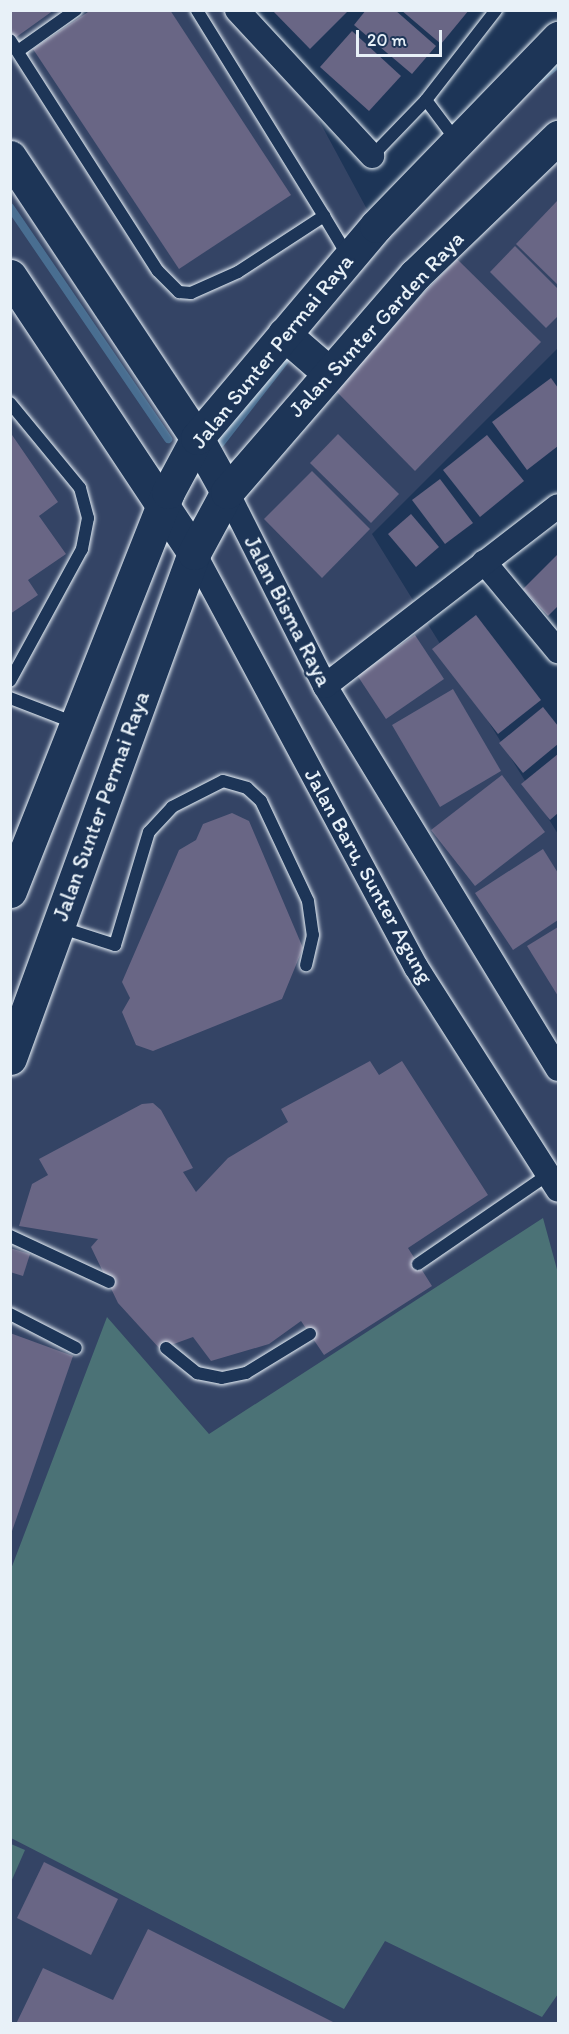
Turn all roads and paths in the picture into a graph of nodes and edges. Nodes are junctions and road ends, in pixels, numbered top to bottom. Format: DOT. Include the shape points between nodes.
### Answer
graph roads {
  1 [pos="76,10"];
  2 [pos="197,10"];
  3 [pos="237,10"];
  4 [pos="496,10"];
  5 [pos="558,38"];
  6 [pos="10,40"];
  7 [pos="18,51"];
  8 [pos="426,100"];
  9 [pos="558,137"];
  10 [pos="456,140"];
  11 [pos="372,156"];
  12 [pos="10,157"];
  13 [pos="324,216"];
  14 [pos="349,257"];
  15 [pos="11,279"];
  16 [pos="304,352"];
  17 [pos="10,403"];
  18 [pos="197,438"];
  19 [pos="227,492"];
  20 [pos="163,502"];
  21 [pos="558,506"];
  22 [pos="194,553"];
  23 [pos="484,562"];
  24 [pos="558,651"];
  25 [pos="10,681"];
  26 [pos="325,686"];
  27 [pos="10,698"];
  28 [pos="76,723"];
  29 [pos="10,891"];
  30 [pos="58,927"];
  31 [pos="306,965"];
  32 [pos="10,1058"];
  33 [pos="558,1069"];
  34 [pos="554,1182"];
  35 [pos="10,1236"];
  36 [pos="418,1264"];
  37 [pos="109,1282"];
  38 [pos="10,1314"];
  39 [pos="310,1334"];
  40 [pos="76,1348"];
  41 [pos="166,1348"];
  1 -- 7 [label="lane"];
  2 -- 13 [label="lane"];
  3 -- 11 [label="street"];
  4 -- 8 [label="lane"];
  5 -- 10 [label="street, Jalan Sunter Permai Raya"];
  6 -- 7 [label="lane"];
  7 -- 13 [label="lane" via="119,214 158,271 179,292 191,293 238,272"];
  8 -- 10 [label="lane"];
  8 -- 11 [label="lane"];
  9 -- 16 [label="street, Jalan Sunter Garden Raya" via="415,275"];
  10 -- 14 [label="street, Jalan Sunter Permai Raya"];
  12 -- 18 [label="street, Jalan Bisma Raya"];
  13 -- 14 [label="lane"];
  14 -- 16 [label="street, Jalan Sunter Permai Raya"];
  15 -- 20 [label="street"];
  16 -- 18 [label="street, Jalan Sunter Permai Raya"];
  16 -- 19 [label="street, Jalan Sunter Garden Raya"];
  17 -- 25 [label="lane" via="80,488 88,518 82,549"];
  18 -- 19 [label="street, Jalan Bisma Raya"];
  18 -- 20 [label="street, Jalan Sunter Permai Raya"];
  19 -- 22 [label="street, Jalan Sunter Permai Raya"];
  19 -- 26 [label="street, Jalan Bisma Raya"];
  20 -- 22 [label="street"];
  20 -- 28 [label="street, Jalan Sunter Permai Raya"];
  21 -- 23 [label="street"];
  22 -- 30 [label="street, Jalan Sunter Permai Raya"];
  22 -- 34 [label="street, Jalan Baru, Sunter Agung" via="416,967"];
  23 -- 24 [label="street"];
  23 -- 26 [label="street"];
  26 -- 33 [label="street, Jalan Bisma Raya"];
  27 -- 28 [label="lane"];
  28 -- 29 [label="street, Jalan Sunter Permai Raya"];
  30 -- 31 [label="lane" via="116,945 149,832 172,807 223,781 247,788 261,801 308,901 313,935"];
  30 -- 32 [label="street, Jalan Sunter Permai Raya"];
  34 -- 36 [label="lane"];
  35 -- 37 [label="lane"];
  38 -- 40 [label="lane"];
  39 -- 41 [label="lane" via="246,1373 222,1378 197,1372"];
}
